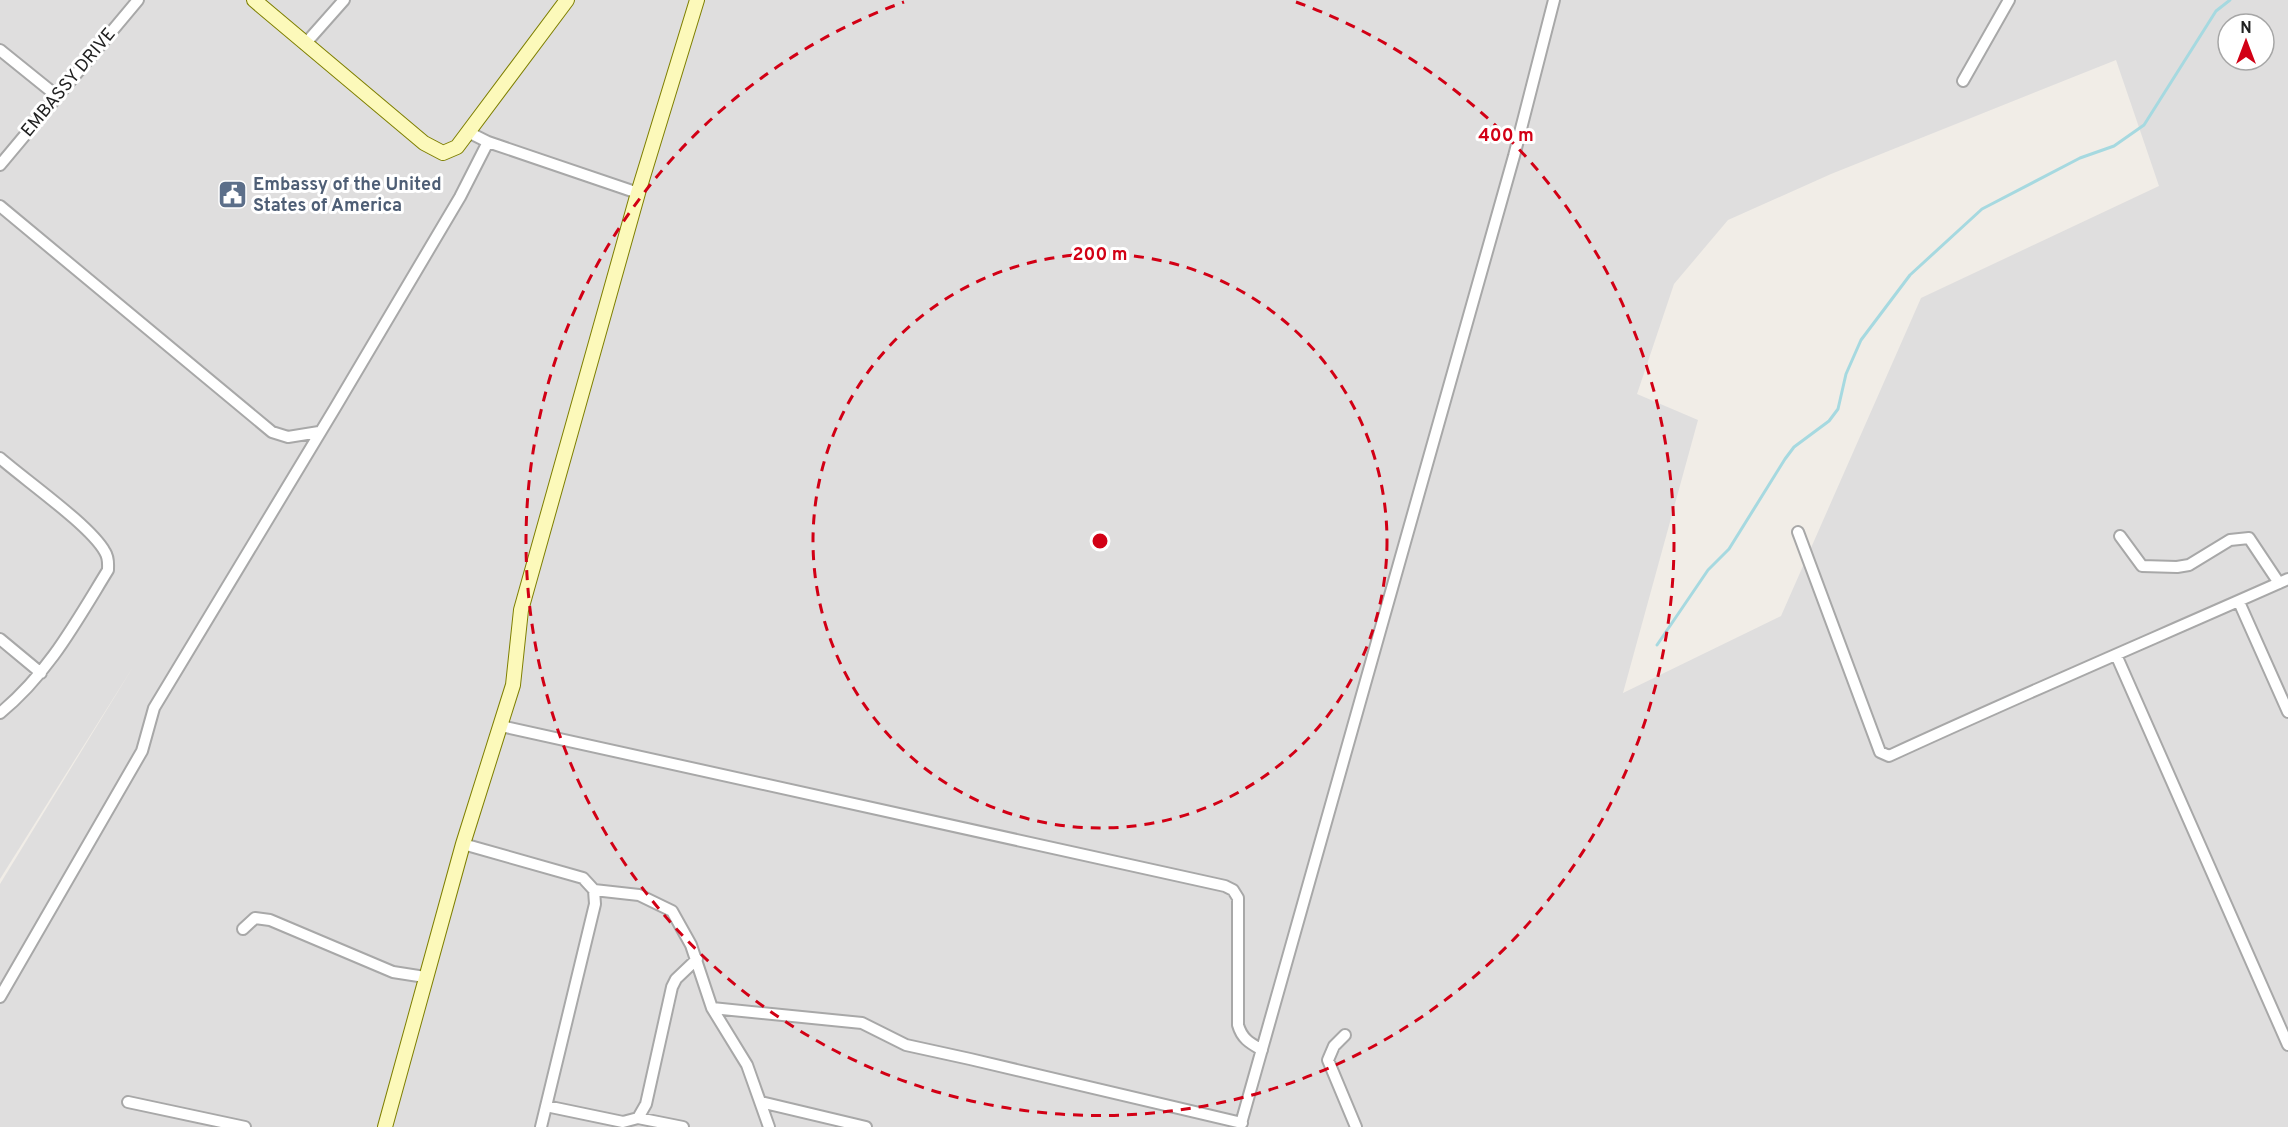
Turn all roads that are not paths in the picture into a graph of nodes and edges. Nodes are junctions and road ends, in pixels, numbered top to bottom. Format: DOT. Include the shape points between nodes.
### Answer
graph roads {
  1 [pos="138,0"];
  2 [pos="254,0"];
  3 [pos="344,0"];
  4 [pos="567,0"];
  5 [pos="697,0"];
  6 [pos="1554,0"];
  7 [pos="2009,0"];
  8 [pos="305,44"];
  9 [pos="0,50"];
  10 [pos="1963,81"];
  11 [pos="57,96"];
  12 [pos="468,132"];
  13 [pos="488,142"];
  14 [pos="0,165"];
  15 [pos="638,193"];
  16 [pos="0,206"];
  17 [pos="319,432"];
  18 [pos="0,458"];
  19 [pos="1798,532"];
  20 [pos="2120,536"];
  21 [pos="2283,581"];
  22 [pos="2239,602"];
  23 [pos="0,639"];
  24 [pos="2116,657"];
  25 [pos="41,674"];
  26 [pos="2288,712"];
  27 [pos="0,713"];
  28 [pos="501,726"];
  29 [pos="463,844"];
  30 [pos="594,890"];
  31 [pos="243,929"];
  32 [pos="697,959"];
  33 [pos="424,977"];
  34 [pos="0,997"];
  35 [pos="712,1008"];
  36 [pos="1345,1035"];
  37 [pos="2288,1044"];
  38 [pos="1262,1050"];
  39 [pos="128,1102"];
  40 [pos="761,1102"];
  41 [pos="546,1106"];
  42 [pos="638,1118"];
  43 [pos="1241,1125"];
  44 [pos="245,1127"];
  45 [pos="385,1127"];
  46 [pos="541,1127"];
  47 [pos="683,1127"];
  48 [pos="769,1127"];
  49 [pos="866,1127"];
  50 [pos="1356,1127"];
  1 -- 11 [label="street, EMBASSY DRIVE"];
  2 -- 8 [label="street"];
  3 -- 8 [label="street"];
  4 -- 12 [label="street"];
  5 -- 15 [label="street"];
  6 -- 38 [label="street" via="1511,167"];
  7 -- 10 [label="street"];
  8 -- 12 [label="street" via="435,151 450,152"];
  9 -- 11 [label="street"];
  11 -- 14 [label="street, EMBASSY DRIVE"];
  12 -- 13 [label="street"];
  13 -- 15 [label="street"];
  13 -- 17 [label="street" via="454,207"];
  15 -- 28 [label="street" via="521,610 513,685"];
  16 -- 17 [label="street" via="272,432 288,437"];
  17 -- 34 [label="street" via="154,708 142,751"];
  18 -- 25 [label="street" via="86,531 109,560 108,570"];
  19 -- 24 [label="street" via="1880,752 1889,756 2046,684"];
  20 -- 21 [label="street" via="2142,566 2177,567 2198,561 2230,540 2249,538"];
  21 -- 22 [label="street"];
  22 -- 24 [label="street"];
  22 -- 26 [label="street"];
  23 -- 25 [label="street"];
  24 -- 37 [label="street"];
  25 -- 27 [label="street"];
  28 -- 29 [label="street"];
  28 -- 38 [label="street" via="1225,886 1238,898 1238,1025 1247,1042"];
  29 -- 30 [label="street" via="583,878"];
  29 -- 33 [label="street"];
  30 -- 32 [label="street" via="639,895 664,905 679,921"];
  30 -- 41 [label="street" via="595,904"];
  31 -- 33 [label="street" via="255,918 270,920 393,972"];
  32 -- 35 [label="street"];
  32 -- 42 [label="street" via="672,987 646,1104"];
  33 -- 45 [label="street"];
  35 -- 40 [label="street" via="747,1065"];
  35 -- 43 [label="street" via="862,1023 928,1052"];
  36 -- 50 [label="street" via="1328,1060"];
  38 -- 43 [label="street"];
  39 -- 44 [label="street"];
  40 -- 48 [label="street"];
  40 -- 49 [label="street"];
  41 -- 42 [label="street" via="623,1122"];
  41 -- 46 [label="street"];
  42 -- 47 [label="street"];
}
